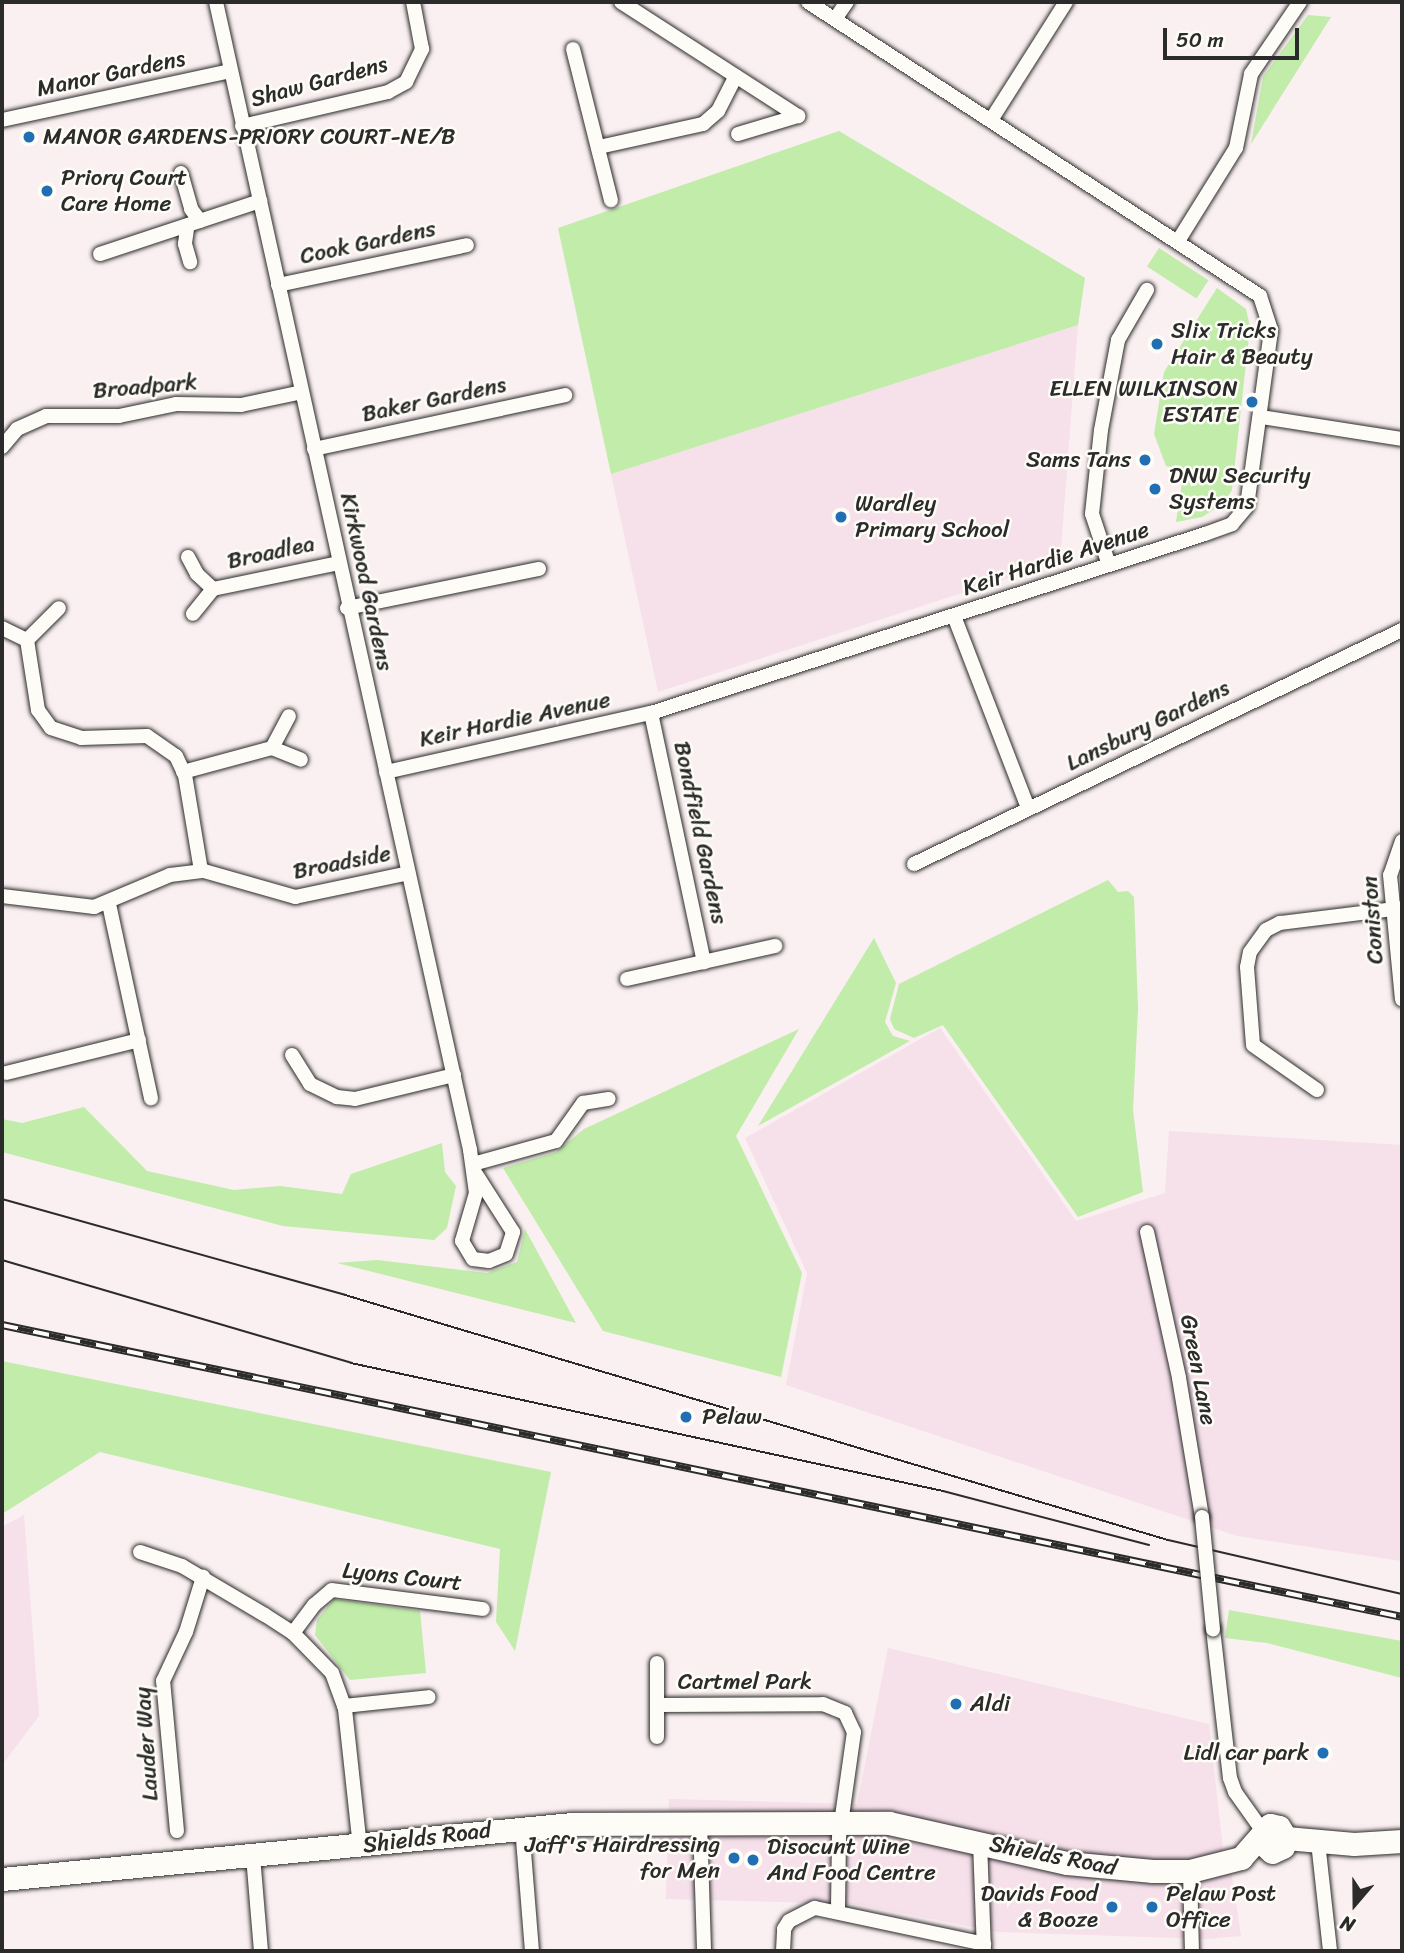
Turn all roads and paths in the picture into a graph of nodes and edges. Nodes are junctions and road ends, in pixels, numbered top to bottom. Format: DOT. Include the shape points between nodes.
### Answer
graph roads {
  1 [pos="216,2"];
  2 [pos="414,2"];
  3 [pos="621,2"];
  4 [pos="808,2"];
  5 [pos="847,2"];
  6 [pos="1066,2"];
  7 [pos="1300,2"];
  8 [pos="835,19"];
  9 [pos="572,49"];
  10 [pos="230,71"];
  11 [pos="736,76"];
  12 [pos="2,120"];
  13 [pos="990,120"];
  14 [pos="242,125"];
  15 [pos="738,134"];
  16 [pos="599,147"];
  17 [pos="181,173"];
  18 [pos="611,200"];
  19 [pos="260,201"];
  20 [pos="194,225"];
  21 [pos="1178,241"];
  22 [pos="467,245"];
  23 [pos="100,254"];
  24 [pos="190,262"];
  25 [pos="278,285"];
  26 [pos="1147,290"];
  27 [pos="302,392"];
  28 [pos="565,395"];
  29 [pos="1261,417"];
  30 [pos="1402,439"];
  31 [pos="2,447"];
  32 [pos="314,449"];
  33 [pos="188,557"];
  34 [pos="338,563"];
  35 [pos="1109,565"];
  36 [pos="539,569"];
  37 [pos="213,589"];
  38 [pos="59,608"];
  39 [pos="347,608"];
  40 [pos="193,614"];
  41 [pos="954,616"];
  42 [pos="2,628"];
  43 [pos="1402,630"];
  44 [pos="27,640"];
  45 [pos="651,713"];
  46 [pos="289,716"];
  47 [pos="272,748"];
  48 [pos="302,760"];
  49 [pos="183,772"];
  50 [pos="386,772"];
  51 [pos="1028,808"];
  52 [pos="1402,841"];
  53 [pos="914,864"];
  54 [pos="201,871"];
  55 [pos="410,873"];
  56 [pos="2,896"];
  57 [pos="109,904"];
  58 [pos="1398,908"];
  59 [pos="775,946"];
  60 [pos="704,962"];
  61 [pos="627,979"];
  62 [pos="1402,999"];
  63 [pos="139,1040"];
  64 [pos="292,1055"];
  65 [pos="6,1073"];
  66 [pos="454,1075"];
  67 [pos="1317,1090"];
  68 [pos="609,1099"];
  69 [pos="152,1100"];
  70 [pos="473,1168"];
  71 [pos="1147,1232"];
  72 [pos="139,1552"];
  73 [pos="203,1577"];
  74 [pos="484,1609"];
  75 [pos="293,1633"];
  76 [pos="657,1663"];
  77 [pos="429,1697"];
  78 [pos="657,1705"];
  79 [pos="344,1706"];
  80 [pos="657,1737"];
  81 [pos="700,1822"];
  82 [pos="841,1822"];
  83 [pos="522,1827"];
  84 [pos="177,1831"];
  85 [pos="1261,1835"];
  86 [pos="1402,1841"];
  87 [pos="980,1842"];
  88 [pos="1318,1842"];
  89 [pos="360,1846"];
  90 [pos="253,1856"];
  91 [pos="1190,1871"];
  92 [pos="2,1879"];
  93 [pos="838,1910"];
  94 [pos="984,1948"];
  95 [pos="261,1951"];
  96 [pos="532,1951"];
  97 [pos="704,1951"];
  98 [pos="783,1951"];
  99 [pos="1192,1951"];
  100 [pos="1330,1951"];
  1 -- 10 [label="street, Kirkwood Gardens"];
  2 -- 14 [label="street, Shaw Gardens" via="422,49 406,82 388,92"];
  3 -- 11 [label="street"];
  4 -- 8 [label="street, Keir Hardie Avenue"];
  5 -- 8 [label="street"];
  6 -- 13 [label="street"];
  7 -- 21 [label="street" via="1251,74 1236,148"];
  8 -- 13 [label="street, Keir Hardie Avenue"];
  9 -- 16 [label="street"];
  10 -- 12 [label="street, Manor Gardens"];
  10 -- 14 [label="street, Kirkwood Gardens"];
  11 -- 15 [label="street" via="798,116"];
  11 -- 16 [label="street" via="718,111 703,124"];
  13 -- 21 [label="street, Keir Hardie Avenue"];
  14 -- 19 [label="street, Kirkwood Gardens"];
  16 -- 18 [label="street"];
  17 -- 20 [label="street"];
  19 -- 20 [label="street"];
  19 -- 25 [label="street, Kirkwood Gardens"];
  20 -- 23 [label="street"];
  20 -- 24 [label="street" via="185,244"];
  21 -- 29 [label="street, Keir Hardie Avenue" via="1248,287 1267,306 1272,330"];
  22 -- 25 [label="street, Cook Gardens"];
  25 -- 27 [label="street, Kirkwood Gardens"];
  26 -- 35 [label="street" via="1118,340 1101,430 1092,513"];
  27 -- 31 [label="street, Broadpark" via="242,405 176,404 119,416 46,416 17,429"];
  27 -- 32 [label="street, Kirkwood Gardens"];
  28 -- 32 [label="street, Baker Gardens"];
  29 -- 30 [label="street"];
  29 -- 35 [label="street, Keir Hardie Avenue" via="1251,494 1241,516 1220,529"];
  32 -- 34 [label="street, Kirkwood Gardens"];
  33 -- 37 [label="street"];
  34 -- 37 [label="street, Broadlea"];
  34 -- 39 [label="street, Kirkwood Gardens"];
  35 -- 41 [label="street, Keir Hardie Avenue"];
  36 -- 39 [label="street"];
  37 -- 40 [label="street"];
  38 -- 44 [label="street"];
  39 -- 50 [label="street, Kirkwood Gardens"];
  41 -- 45 [label="street, Keir Hardie Avenue"];
  41 -- 51 [label="street"];
  42 -- 44 [label="street"];
  43 -- 51 [label="street, Lansbury Gardens"];
  44 -- 49 [label="street" via="38,710 51,728 81,737 147,736 176,756"];
  45 -- 50 [label="street, Keir Hardie Avenue"];
  45 -- 60 [label="street, Bondfield Gardens"];
  46 -- 47 [label="street"];
  47 -- 48 [label="street"];
  47 -- 49 [label="street"];
  49 -- 54 [label="street"];
  50 -- 55 [label="street, Kirkwood Gardens"];
  51 -- 53 [label="street, Lansbury Gardens"];
  52 -- 58 [label="street, Coniston" via="1390,875"];
  54 -- 55 [label="street, Broadside" via="295,897"];
  54 -- 57 [label="street, Broadside" via="170,875"];
  55 -- 66 [label="street, Kirkwood Gardens"];
  56 -- 57 [label="street, Broadside" via="20,895 73,908"];
  57 -- 63 [label="street"];
  58 -- 62 [label="street, Coniston"];
  58 -- 67 [label="street" via="1280,923 1266,930 1250,952 1253,1045"];
  59 -- 60 [label="street, Bondfield Gardens"];
  60 -- 61 [label="street, Bondfield Gardens"];
  63 -- 65 [label="street"];
  63 -- 69 [label="street"];
  64 -- 66 [label="street" via="310,1084 337,1097 355,1099"];
  66 -- 70 [label="street, Kirkwood Gardens"];
  68 -- 70 [label="street" via="583,1102 562,1135 549,1145"];
  70 -- 70 [label="street, Kirkwood Gardens" via="513,1231 506,1254 489,1261 472,1259 462,1241 474,1206"];
  71 -- 85 [label="street, Green Lane, bridge" via="1179,1378 1202,1517 1230,1778"];
  72 -- 73 [label="street" via="166,1558"];
  73 -- 75 [label="street"];
  73 -- 84 [label="street, Lauder Way" via="186,1632 163,1681"];
  74 -- 75 [label="street, Lyons Court" via="332,1590"];
  75 -- 79 [label="street" via="332,1673"];
  76 -- 78 [label="street"];
  77 -- 79 [label="street"];
  78 -- 80 [label="street"];
  78 -- 82 [label="street, Cartmel Park" via="835,1707 845,1713 854,1732"];
  79 -- 89 [label="street"];
  81 -- 82 [label="main road, Shields Road"];
  81 -- 83 [label="main road, Shields Road"];
  81 -- 97 [label="street"];
  82 -- 87 [label="main road, Shields Road" via="901,1825"];
  82 -- 93 [label="street, Cartmel Park"];
  83 -- 89 [label="main road, Shields Road"];
  83 -- 96 [label="street"];
  85 -- 88 [label="main road" via="1264,1849 1276,1852 1286,1838"];
  85 -- 91 [label="main road, Shields Road" via="1241,1858"];
  86 -- 88 [label="main road"];
  87 -- 91 [label="main road, Shields Road" via="1068,1863"];
  87 -- 94 [label="street"];
  88 -- 100 [label="street"];
  89 -- 90 [label="main road, Shields Road"];
  90 -- 92 [label="main road, Shields Road"];
  90 -- 95 [label="street"];
  91 -- 99 [label="street"];
  93 -- 94 [label="street"];
  93 -- 98 [label="street" via="796,1914 784,1929"];
}
